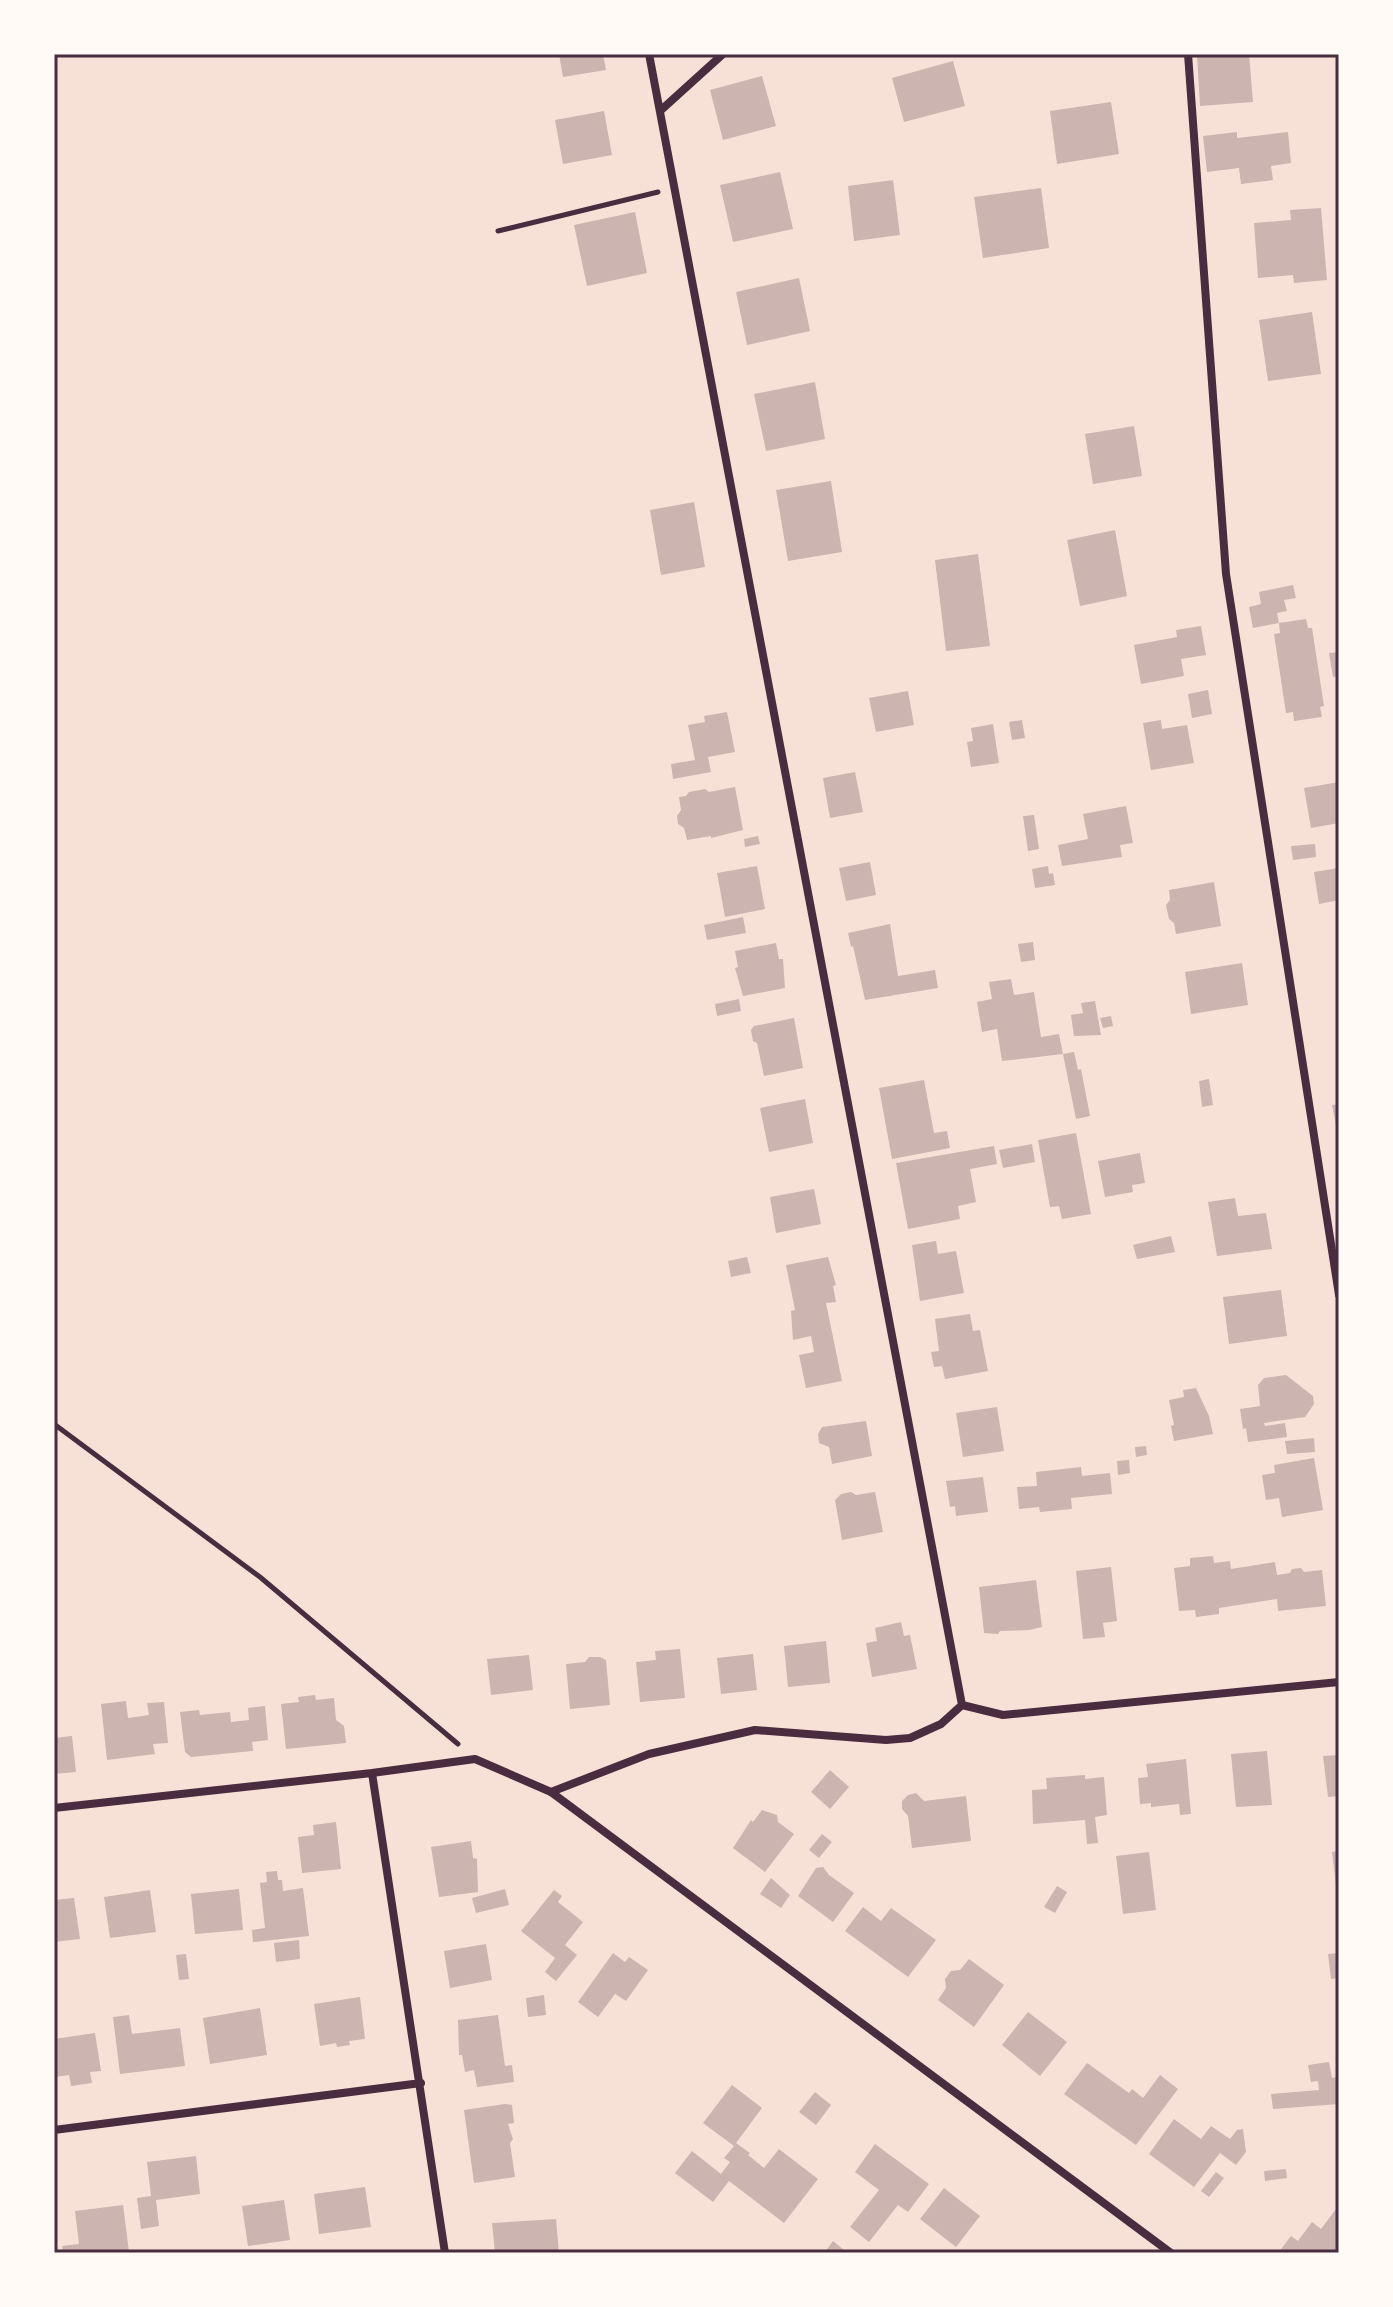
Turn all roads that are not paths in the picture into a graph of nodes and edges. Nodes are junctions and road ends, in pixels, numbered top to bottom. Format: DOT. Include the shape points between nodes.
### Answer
graph roads {
  1 [pos="649,54"];
  2 [pos="723,54"];
  3 [pos="1188,54"];
  4 [pos="660,111"];
  5 [pos="1339,1295"];
  6 [pos="1339,1682"];
  7 [pos="962,1705"];
  8 [pos="372,1773"];
  9 [pos="551,1792"];
  10 [pos="54,1808"];
  11 [pos="421,2083"];
  12 [pos="54,2130"];
  13 [pos="445,2253"];
  14 [pos="1171,2253"];
  1 -- 4 [label="street"];
  2 -- 4 [label="street"];
  3 -- 5 [label="street" via="1226,574"];
  4 -- 7 [label="street"];
  6 -- 7 [label="street" via="1003,1715"];
  7 -- 9 [label="street" via="941,1724 910,1738 755,1730 649,1754"];
  8 -- 9 [label="street" via="475,1759"];
  8 -- 10 [label="street"];
  8 -- 11 [label="street"];
  9 -- 14 [label="street"];
  11 -- 12 [label="street"];
  11 -- 13 [label="street"];
}
